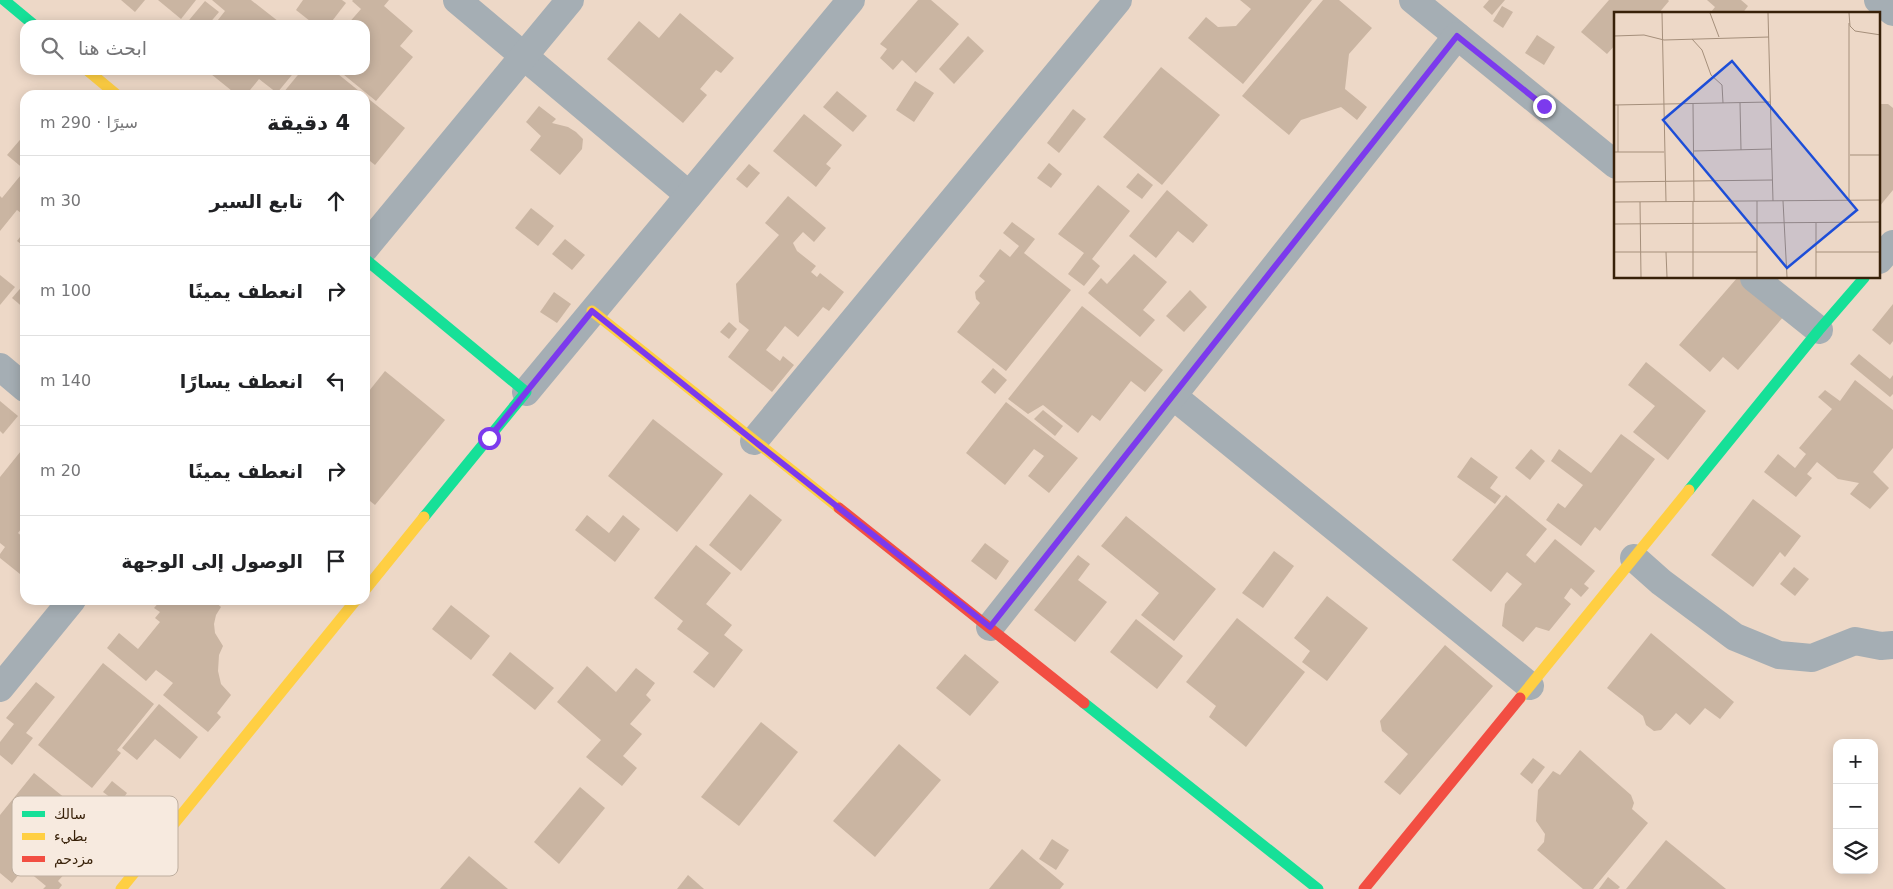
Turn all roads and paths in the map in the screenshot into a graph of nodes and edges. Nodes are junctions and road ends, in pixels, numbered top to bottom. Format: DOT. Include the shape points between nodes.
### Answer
graph roads {
  1 [pos="4,0"];
  2 [pos="458,0"];
  3 [pos="570,0"];
  4 [pos="851,0"];
  5 [pos="1118,0"];
  6 [pos="1413,0"];
  7 [pos="1878,0"];
  8 [pos="1893,12"];
  9 [pos="28,20"];
  10 [pos="1457,36"];
  11 [pos="523,54"];
  12 [pos="93,75"];
  13 [pos="111,90"];
  14 [pos="1614,163"];
  15 [pos="689,195"];
  16 [pos="370,242"];
  17 [pos="1893,244"];
  18 [pos="1880,259"];
  19 [pos="370,263"];
  20 [pos="1755,279"];
  21 [pos="1863,279"];
  22 [pos="592,311"];
  23 [pos="1819,330"];
  24 [pos="0,366"];
  25 [pos="20,384"];
  26 [pos="526,392"];
  27 [pos="1174,396"];
  28 [pos="754,441"];
  29 [pos="1634,558"];
  30 [pos="370,584"];
  31 [pos="68,605"];
  32 [pos="352,605"];
  33 [pos="990,627"];
  34 [pos="1893,645"];
  35 [pos="1530,686"];
  36 [pos="0,688"];
  37 [pos="178,819"];
  38 [pos="132,876"];
  39 [pos="121,889"];
  40 [pos="1318,889"];
  41 [pos="1364,889"];
  1 -- 9 [label="street"];
  2 -- 11 [label="street"];
  3 -- 11 [label="street"];
  4 -- 15 [label="street"];
  5 -- 28 [label="street"];
  6 -- 10 [label="street"];
  7 -- 8 [label="street"];
  10 -- 14 [label="street"];
  10 -- 27 [label="street"];
  11 -- 15 [label="street"];
  11 -- 16 [label="street"];
  12 -- 13 [label="street"];
  15 -- 22 [label="street"];
  17 -- 18 [label="street"];
  19 -- 26 [label="street"];
  20 -- 23 [label="street"];
  21 -- 23 [label="street"];
  22 -- 26 [label="street"];
  22 -- 28 [label="street"];
  23 -- 29 [label="street"];
  24 -- 25 [label="street"];
  26 -- 30 [label="street"];
  27 -- 33 [label="street"];
  27 -- 35 [label="street"];
  28 -- 33 [label="street"];
  29 -- 34 [label="street" via="1735,637 1780,655 1812,658 1855,641"];
  29 -- 35 [label="street"];
  31 -- 36 [label="street"];
  32 -- 37 [label="street"];
  33 -- 40 [label="street"];
  35 -- 41 [label="street"];
  38 -- 39 [label="street"];
}
